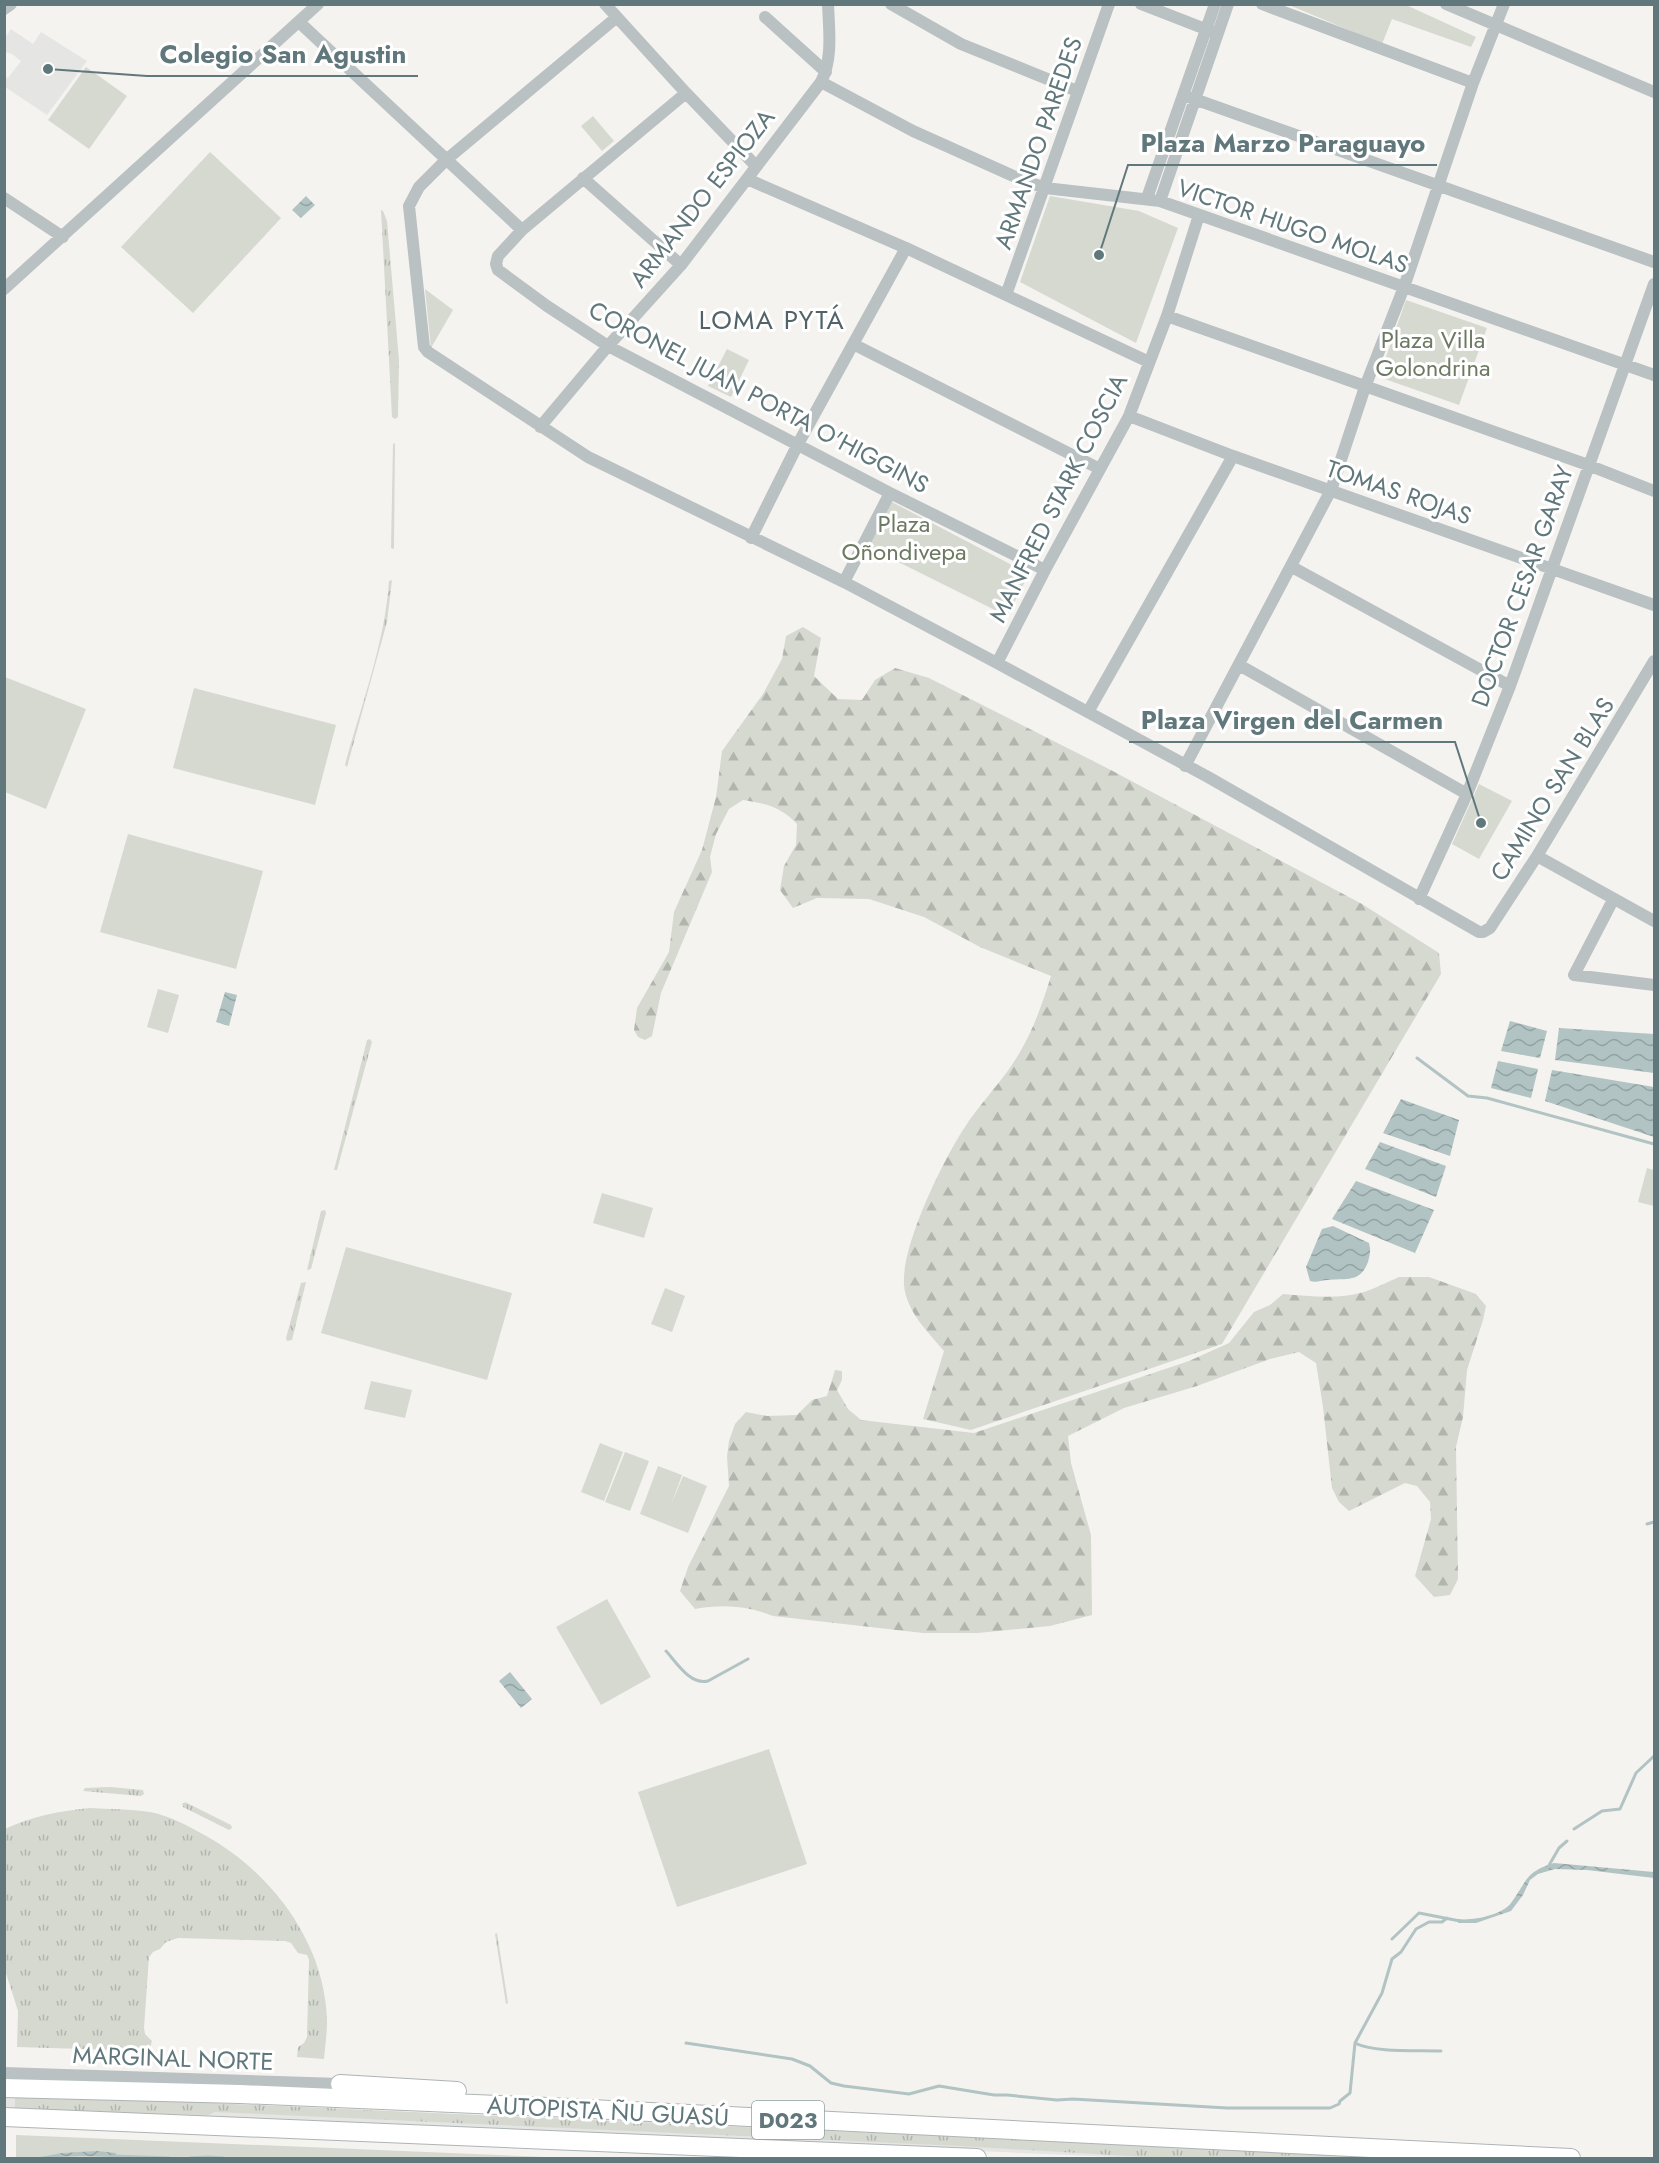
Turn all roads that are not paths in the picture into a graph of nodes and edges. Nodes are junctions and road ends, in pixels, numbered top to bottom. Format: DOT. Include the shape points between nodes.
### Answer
graph roads {
  1 [pos="12,4"];
  2 [pos="299,4"];
  3 [pos="605,4"];
  4 [pos="828,4"];
  5 [pos="891,4"];
  6 [pos="1109,4"];
  7 [pos="1141,4"];
  8 [pos="1215,4"];
  9 [pos="1228,4"];
  10 [pos="1262,4"];
  11 [pos="1446,4"];
  12 [pos="1503,4"];
  13 [pos="315,8"];
  14 [pos="4,9"];
  15 [pos="617,17"];
  16 [pos="765,17"];
  17 [pos="299,22"];
  18 [pos="1494,26"];
  19 [pos="1212,32"];
  20 [pos="823,77"];
  21 [pos="1473,83"];
  22 [pos="1077,91"];
  23 [pos="1654,92"];
  24 [pos="686,93"];
  25 [pos="1189,97"];
  26 [pos="446,160"];
  27 [pos="756,165"];
  28 [pos="583,178"];
  29 [pos="747,179"];
  30 [pos="1438,184"];
  31 [pos="1045,188"];
  32 [pos="4,198"];
  33 [pos="1147,198"];
  34 [pos="1160,201"];
  35 [pos="1199,215"];
  36 [pos="522,230"];
  37 [pos="63,237"];
  38 [pos="906,248"];
  39 [pos="1654,262"];
  40 [pos="681,265"];
  41 [pos="1654,284"];
  42 [pos="1404,287"];
  43 [pos="4,290"];
  44 [pos="1006,296"];
  45 [pos="1167,316"];
  46 [pos="853,344"];
  47 [pos="608,346"];
  48 [pos="1149,362"];
  49 [pos="1625,363"];
  50 [pos="1654,375"];
  51 [pos="1365,387"];
  52 [pos="1129,416"];
  53 [pos="540,426"];
  54 [pos="798,444"];
  55 [pos="1233,456"];
  56 [pos="1588,465"];
  57 [pos="1100,469"];
  58 [pos="1331,490"];
  59 [pos="1654,491"];
  60 [pos="890,493"];
  61 [pos="751,538"];
  62 [pos="1292,567"];
  63 [pos="1553,568"];
  64 [pos="1045,570"];
  65 [pos="844,582"];
  66 [pos="1654,605"];
  67 [pos="997,663"];
  68 [pos="1239,665"];
  69 [pos="1653,666"];
  70 [pos="1510,686"];
  71 [pos="1088,712"];
  72 [pos="1185,766"];
  73 [pos="1467,794"];
  74 [pos="1537,856"];
  75 [pos="1419,899"];
  76 [pos="1613,900"];
  77 [pos="1654,921"];
  78 [pos="1654,985"];
  79 [pos="4,2073"];
  80 [pos="340,2084"];
  81 [pos="4,2088"];
  82 [pos="571,2108"];
  83 [pos="4,2117"];
  84 [pos="977,2158"];
  85 [pos="1571,2158"];
  1 -- 14 [label="street"];
  2 -- 13 [label="street"];
  3 -- 15 [label="street"];
  4 -- 20 [label="street" via="829,52"];
  5 -- 22 [label="street" via="961,44"];
  6 -- 22 [label="street, ARMANDO PAREDES"];
  7 -- 19 [label="street"];
  8 -- 19 [label="street"];
  9 -- 19 [label="street"];
  10 -- 21 [label="street"];
  11 -- 18 [label="street"];
  12 -- 18 [label="street"];
  13 -- 17 [label="street"];
  15 -- 24 [label="street"];
  15 -- 26 [label="street"];
  16 -- 20 [label="street, VICTOR HUGO MOLAS"];
  17 -- 26 [label="street"];
  17 -- 37 [label="street"];
  18 -- 21 [label="street"];
  18 -- 23 [label="street"];
  19 -- 25 [label="street"];
  20 -- 27 [label="street, ARMANDO ESPIOZA"];
  20 -- 31 [label="street, VICTOR HUGO MOLAS" via="913,131"];
  21 -- 30 [label="street"];
  22 -- 31 [label="street, ARMANDO PAREDES"];
  24 -- 27 [label="street"];
  24 -- 28 [label="street"];
  25 -- 30 [label="street"];
  25 -- 33 [label="street"];
  25 -- 34 [label="street"];
  26 -- 36 [label="street"];
  26 -- 53 [label="street" via="419,187 409,206 424,347"];
  27 -- 29 [label="street, ARMANDO ESPIOZA"];
  28 -- 36 [label="street"];
  28 -- 40 [label="street"];
  29 -- 38 [label="street"];
  29 -- 40 [label="street, ARMANDO ESPIOZA"];
  30 -- 39 [label="street"];
  30 -- 42 [label="street"];
  31 -- 33 [label="street, VICTOR HUGO MOLAS"];
  31 -- 44 [label="street, ARMANDO PAREDES"];
  32 -- 37 [label="street"];
  33 -- 34 [label="street, VICTOR HUGO MOLAS"];
  34 -- 35 [label="street, VICTOR HUGO MOLAS"];
  35 -- 42 [label="street, VICTOR HUGO MOLAS"];
  35 -- 45 [label="street, MANFRED STARK COSCIA"];
  36 -- 47 [label="street, CORONEL JUAN PORTA O'HIGGINS" via="501,252 498,270"];
  37 -- 43 [label="street"];
  38 -- 44 [label="street"];
  38 -- 46 [label="street"];
  40 -- 47 [label="street, ARMANDO ESPIOZA"];
  41 -- 49 [label="street, DOCTOR CESAR GARAY"];
  42 -- 49 [label="street, VICTOR HUGO MOLAS"];
  42 -- 51 [label="street"];
  44 -- 48 [label="street"];
  45 -- 48 [label="street, MANFRED STARK COSCIA"];
  45 -- 51 [label="street"];
  46 -- 54 [label="street"];
  46 -- 57 [label="street"];
  47 -- 53 [label="street, ARMANDO ESPIOZA"];
  47 -- 54 [label="street, CORONEL JUAN PORTA O'HIGGINS"];
  48 -- 52 [label="street, MANFRED STARK COSCIA"];
  49 -- 50 [label="street, VICTOR HUGO MOLAS"];
  49 -- 56 [label="street, DOCTOR CESAR GARAY"];
  51 -- 56 [label="street"];
  51 -- 58 [label="street"];
  52 -- 55 [label="street, TOMAS ROJAS"];
  52 -- 57 [label="street, MANFRED STARK COSCIA"];
  53 -- 61 [label="street" via="588,457"];
  54 -- 60 [label="street, CORONEL JUAN PORTA O'HIGGINS"];
  54 -- 61 [label="street"];
  55 -- 58 [label="street, TOMAS ROJAS"];
  55 -- 71 [label="street"];
  56 -- 59 [label="street"];
  56 -- 63 [label="street, DOCTOR CESAR GARAY"];
  57 -- 64 [label="street, MANFRED STARK COSCIA"];
  58 -- 62 [label="street"];
  58 -- 63 [label="street, TOMAS ROJAS"];
  60 -- 64 [label="street, CORONEL JUAN PORTA O'HIGGINS"];
  60 -- 65 [label="street"];
  61 -- 65 [label="street"];
  62 -- 68 [label="street"];
  62 -- 70 [label="street"];
  63 -- 66 [label="street, TOMAS ROJAS"];
  63 -- 70 [label="street, DOCTOR CESAR GARAY"];
  64 -- 67 [label="street, MANFRED STARK COSCIA"];
  65 -- 67 [label="street"];
  67 -- 71 [label="street"];
  68 -- 72 [label="street"];
  68 -- 73 [label="street"];
  69 -- 74 [label="street, CAMINO SAN BLAS"];
  70 -- 73 [label="street, DOCTOR CESAR GARAY"];
  71 -- 72 [label="street"];
  72 -- 75 [label="street"];
  73 -- 75 [label="street, DOCTOR CESAR GARAY"];
  74 -- 75 [label="street, CAMINO SAN BLAS" via="1490,928 1483,932"];
  74 -- 76 [label="street"];
  76 -- 77 [label="street"];
  76 -- 78 [label="street" via="1574,975"];
  79 -- 80 [label="street, MARGINAL NORTE"];
  80 -- 82 [label="highway" via="507,2094"];
  81 -- 82 [label="highway, AUTOPISTA ÑU GUASÚ / D023"];
  82 -- 85 [label="highway, AUTOPISTA ÑU GUASÚ / D023"];
  83 -- 84 [label="highway, AUTOPISTA ÑU GUASÚ / D023"];
}
